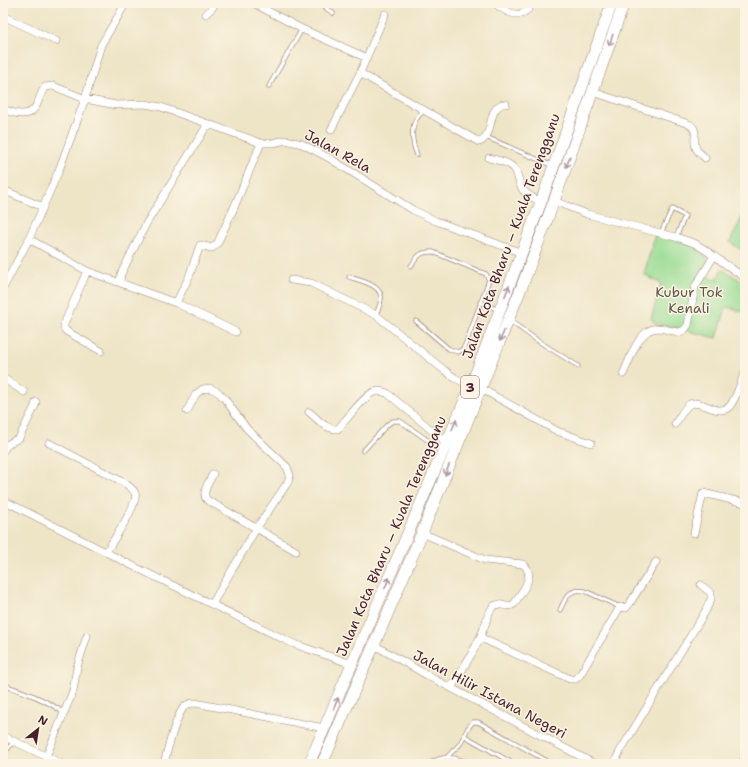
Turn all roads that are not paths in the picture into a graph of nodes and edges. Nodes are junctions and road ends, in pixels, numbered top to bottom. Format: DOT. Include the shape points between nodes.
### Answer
graph roads {
  1 [pos="126,3"];
  2 [pos="215,3"];
  3 [pos="253,3"];
  4 [pos="323,3"];
  5 [pos="495,3"];
  6 [pos="533,3"];
  7 [pos="612,3"];
  8 [pos="624,3"];
  9 [pos="333,13"];
  10 [pos="206,14"];
  11 [pos="386,14"];
  12 [pos="3,16"];
  13 [pos="302,29"];
  14 [pos="56,41"];
  15 [pos="366,58"];
  16 [pos="360,73"];
  17 [pos="269,86"];
  18 [pos="593,92"];
  19 [pos="85,99"];
  20 [pos="506,104"];
  21 [pos="3,109"];
  22 [pos="425,110"];
  23 [pos="208,124"];
  24 [pos="331,130"];
  25 [pos="486,137"];
  26 [pos="261,143"];
  27 [pos="417,155"];
  28 [pos="489,158"];
  29 [pos="705,158"];
  30 [pos="554,167"];
  31 [pos="3,190"];
  32 [pos="554,201"];
  33 [pos="541,202"];
  34 [pos="43,207"];
  35 [pos="661,233"];
  36 [pos="676,237"];
  37 [pos="30,239"];
  38 [pos="522,253"];
  39 [pos="714,256"];
  40 [pos="411,266"];
  41 [pos="88,270"];
  42 [pos="744,276"];
  43 [pos="349,277"];
  44 [pos="291,280"];
  45 [pos="120,282"];
  46 [pos="4,284"];
  47 [pos="480,302"];
  48 [pos="176,303"];
  49 [pos="500,310"];
  50 [pos="376,315"];
  51 [pos="509,319"];
  52 [pos="416,321"];
  53 [pos="236,332"];
  54 [pos="100,351"];
  55 [pos="578,366"];
  56 [pos="745,372"];
  57 [pos="623,374"];
  58 [pos="3,378"];
  59 [pos="476,387"];
  60 [pos="24,392"];
  61 [pos="36,402"];
  62 [pos="187,411"];
  63 [pos="309,412"];
  64 [pos="675,424"];
  65 [pos="49,443"];
  66 [pos="591,443"];
  67 [pos="445,447"];
  68 [pos="3,451"];
  69 [pos="363,451"];
  70 [pos="212,474"];
  71 [pos="3,500"];
  72 [pos="745,503"];
  73 [pos="256,529"];
  74 [pos="422,533"];
  75 [pos="694,533"];
  76 [pos="296,551"];
  77 [pos="106,552"];
  78 [pos="656,562"];
  79 [pos="701,585"];
  80 [pos="212,604"];
  81 [pos="620,607"];
  82 [pos="560,610"];
  83 [pos="86,636"];
  84 [pos="481,638"];
  85 [pos="374,645"];
  86 [pos="352,664"];
  87 [pos="3,685"];
  88 [pos="451,688"];
  89 [pos="64,713"];
  90 [pos="324,728"];
  91 [pos="3,736"];
  92 [pos="465,736"];
  93 [pos="16,742"];
  94 [pos="3,755"];
  95 [pos="46,757"];
  96 [pos="447,757"];
  97 [pos="745,758"];
  98 [pos="62,764"];
  99 [pos="164,764"];
  100 [pos="309,764"];
  101 [pos="322,764"];
  102 [pos="430,764"];
  103 [pos="470,764"];
  104 [pos="514,764"];
  105 [pos="549,764"];
  106 [pos="594,764"];
  107 [pos="614,764"];
  108 [pos="741,764"];
  1 -- 19 [label="street" via="101,46"];
  2 -- 10 [label="street"];
  3 -- 13 [label="street"];
  4 -- 9 [label="lane"];
  5 -- 6 [label="street" via="510,13 518,14 525,12"];
  7 -- 30 [label="highway, Jalan Kota Bharu – Kuala Terengganu / 3"];
  8 -- 18 [label="highway, Jalan Kota Bharu – Kuala Terengganu / 3, one-way"];
  11 -- 15 [label="street"];
  12 -- 14 [label="street"];
  13 -- 15 [label="street"];
  13 -- 17 [label="lane"];
  15 -- 16 [label="street"];
  16 -- 22 [label="street"];
  16 -- 24 [label="street"];
  18 -- 29 [label="street" via="689,124 696,131 697,151"];
  18 -- 32 [label="highway, Jalan Kota Bharu – Kuala Terengganu / 3, one-way"];
  19 -- 21 [label="street, Jalan Rela" via="53,86 45,87 40,93 35,109 29,114 18,114"];
  19 -- 23 [label="street, Jalan Rela" via="116,105 145,104 161,107"];
  19 -- 34 [label="street"];
  20 -- 25 [label="street" via="495,110"];
  22 -- 25 [label="street" via="476,141 482,142"];
  22 -- 27 [label="lane" via="416,119 412,133"];
  23 -- 26 [label="street, Jalan Rela"];
  23 -- 45 [label="street" via="146,224 121,274"];
  25 -- 30 [label="lane"];
  26 -- 38 [label="street, Jalan Rela" via="286,140 302,144 436,221"];
  26 -- 48 [label="street" via="217,244 212,248 200,244"];
  28 -- 33 [label="street" via="513,167 524,191"];
  30 -- 33 [label="highway, Jalan Kota Bharu – Kuala Terengganu / 3"];
  31 -- 34 [label="street"];
  32 -- 35 [label="street" via="587,214"];
  32 -- 51 [label="highway, Jalan Kota Bharu – Kuala Terengganu / 3"];
  33 -- 38 [label="highway, Jalan Kota Bharu – Kuala Terengganu / 3"];
  34 -- 37 [label="street"];
  35 -- 36 [label="street"];
  35 -- 36 [label="lane" via="672,209 685,216"];
  36 -- 39 [label="street" via="694,243"];
  37 -- 41 [label="street"];
  37 -- 46 [label="street"];
  49 -- 38 [label="highway, Jalan Kota Bharu – Kuala Terengganu / 3, one-way"];
  39 -- 42 [label="street"];
  39 -- 57 [label="street" via="695,287 685,330 680,332 657,327 648,331 640,339"];
  40 -- 47 [label="lane" via="419,255 433,252 486,274 489,280"];
  41 -- 45 [label="street"];
  41 -- 54 [label="street" via="64,328"];
  43 -- 50 [label="lane" via="379,291 381,300"];
  44 -- 50 [label="street" via="311,283"];
  45 -- 48 [label="street"];
  47 -- 49 [label="lane"];
  47 -- 52 [label="lane" via="466,343 458,352 449,348"];
  48 -- 53 [label="street"];
  49 -- 59 [label="highway, Jalan Kota Bharu – Kuala Terengganu / 3"];
  50 -- 59 [label="street" via="455,378"];
  51 -- 55 [label="lane"];
  51 -- 59 [label="highway, Jalan Kota Bharu – Kuala Terengganu / 3, one-way"];
  56 -- 64 [label="street" via="729,407 717,410 690,404"];
  58 -- 60 [label="street"];
  59 -- 66 [label="street" via="557,431"];
  67 -- 59 [label="highway, Jalan Kota Bharu – Kuala Terengganu / 3, one-way"];
  59 -- 74 [label="highway, Jalan Kota Bharu – Kuala Terengganu / 3, one-way"];
  61 -- 68 [label="street" via="19,438 8,444"];
  62 -- 73 [label="street" via="196,394 202,389 210,388 218,392 247,429 287,467 290,475 288,482"];
  63 -- 67 [label="street" via="332,430 338,429 372,392 380,391 387,393"];
  65 -- 77 [label="street" via="121,481 135,494 135,501 129,514"];
  67 -- 69 [label="lane" via="400,421 393,421"];
  86 -- 67 [label="highway, Jalan Kota Bharu – Kuala Terengganu / 3, one-way"];
  70 -- 73 [label="street" via="205,498"];
  71 -- 77 [label="street"];
  72 -- 75 [label="street" via="703,492"];
  73 -- 76 [label="street"];
  73 -- 80 [label="street"];
  74 -- 84 [label="street" via="485,560 523,564 528,568 528,579 514,604 511,607 495,605 488,616"];
  74 -- 85 [label="highway, Jalan Kota Bharu – Kuala Terengganu / 3"];
  77 -- 80 [label="street"];
  78 -- 81 [label="street" via="630,603 626,608"];
  79 -- 107 [label="street" via="711,592 711,599 705,612"];
  80 -- 86 [label="street" via="294,644"];
  81 -- 82 [label="lane" via="579,590 568,595"];
  81 -- 84 [label="street" via="580,675 574,680"];
  83 -- 89 [label="street" via="73,691"];
  84 -- 88 [label="street"];
  85 -- 88 [label="street, Jalan Hilir Istana Negeri"];
  85 -- 101 [label="highway, Jalan Kota Bharu – Kuala Terengganu / 3"];
  90 -- 86 [label="highway, Jalan Kota Bharu – Kuala Terengganu / 3, one-way"];
  87 -- 89 [label="lane" via="34,695"];
  88 -- 106 [label="street, Jalan Hilir Istana Negeri"];
  89 -- 95 [label="street"];
  90 -- 99 [label="street" via="202,704 188,704 179,716"];
  90 -- 100 [label="highway, Jalan Kota Bharu – Kuala Terengganu / 3"];
  91 -- 93 [label="street"];
  92 -- 96 [label="lane"];
  92 -- 104 [label="lane"];
  92 -- 105 [label="lane" via="470,724 478,722"];
  93 -- 94 [label="lane"];
  93 -- 95 [label="street"];
  95 -- 98 [label="street"];
  96 -- 102 [label="lane"];
  96 -- 103 [label="lane"];
  97 -- 108 [label="street"];
}
